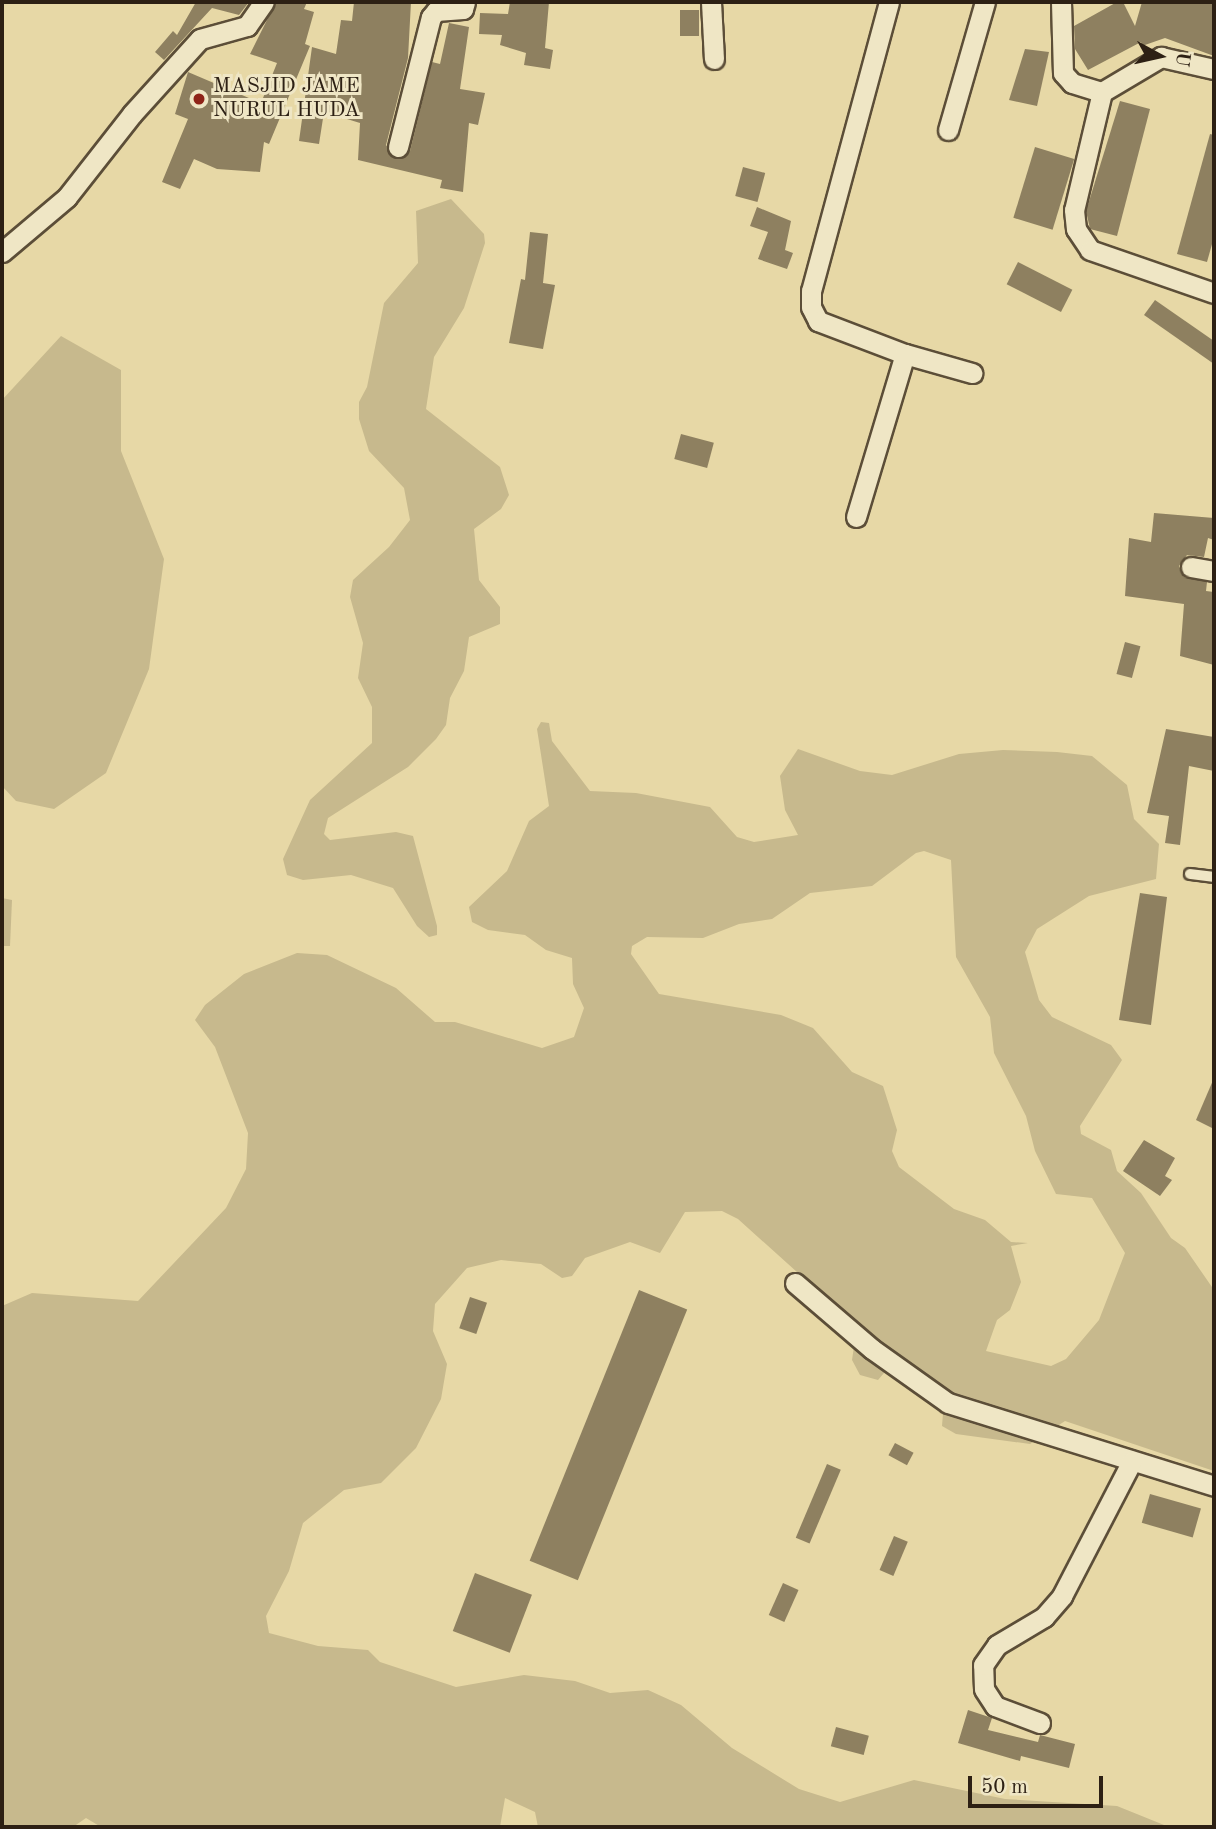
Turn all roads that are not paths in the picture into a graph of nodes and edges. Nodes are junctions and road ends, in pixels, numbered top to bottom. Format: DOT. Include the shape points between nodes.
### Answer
graph roads {
  1 [pos="264,2"];
  2 [pos="465,2"];
  3 [pos="711,2"];
  4 [pos="889,2"];
  5 [pos="985,2"];
  6 [pos="1061,2"];
  7 [pos="714,59"];
  8 [pos="1214,69"];
  9 [pos="1102,92"];
  10 [pos="948,130"];
  11 [pos="398,147"];
  12 [pos="2,252"];
  13 [pos="1214,293"];
  14 [pos="905,354"];
  15 [pos="972,373"];
  16 [pos="856,517"];
  17 [pos="1191,567"];
  18 [pos="1214,571"];
  19 [pos="1190,874"];
  20 [pos="1214,877"];
  21 [pos="795,1283"];
  22 [pos="1132,1461"];
  23 [pos="1214,1486"];
  24 [pos="1040,1723"];
  1 -- 12 [label="street" via="247,26 200,39 132,114 67,197"];
  2 -- 11 [label="street" via="463,9 436,11 431,17"];
  3 -- 7 [label="street"];
  4 -- 14 [label="street" via="811,291 811,307 818,321"];
  5 -- 10 [label="street"];
  6 -- 9 [label="street" via="1063,73 1072,83"];
  8 -- 9 [label="street" via="1161,57"];
  9 -- 13 [label="street" via="1074,210 1076,229 1090,250"];
  14 -- 15 [label="street"];
  14 -- 16 [label="street"];
  17 -- 18 [label="street"];
  19 -- 20 [label="lane"];
  21 -- 22 [label="street" via="872,1349 948,1403"];
  22 -- 23 [label="street"];
  22 -- 24 [label="street" via="1062,1596 1044,1617 997,1645 983,1665 984,1689 995,1706"];
}
